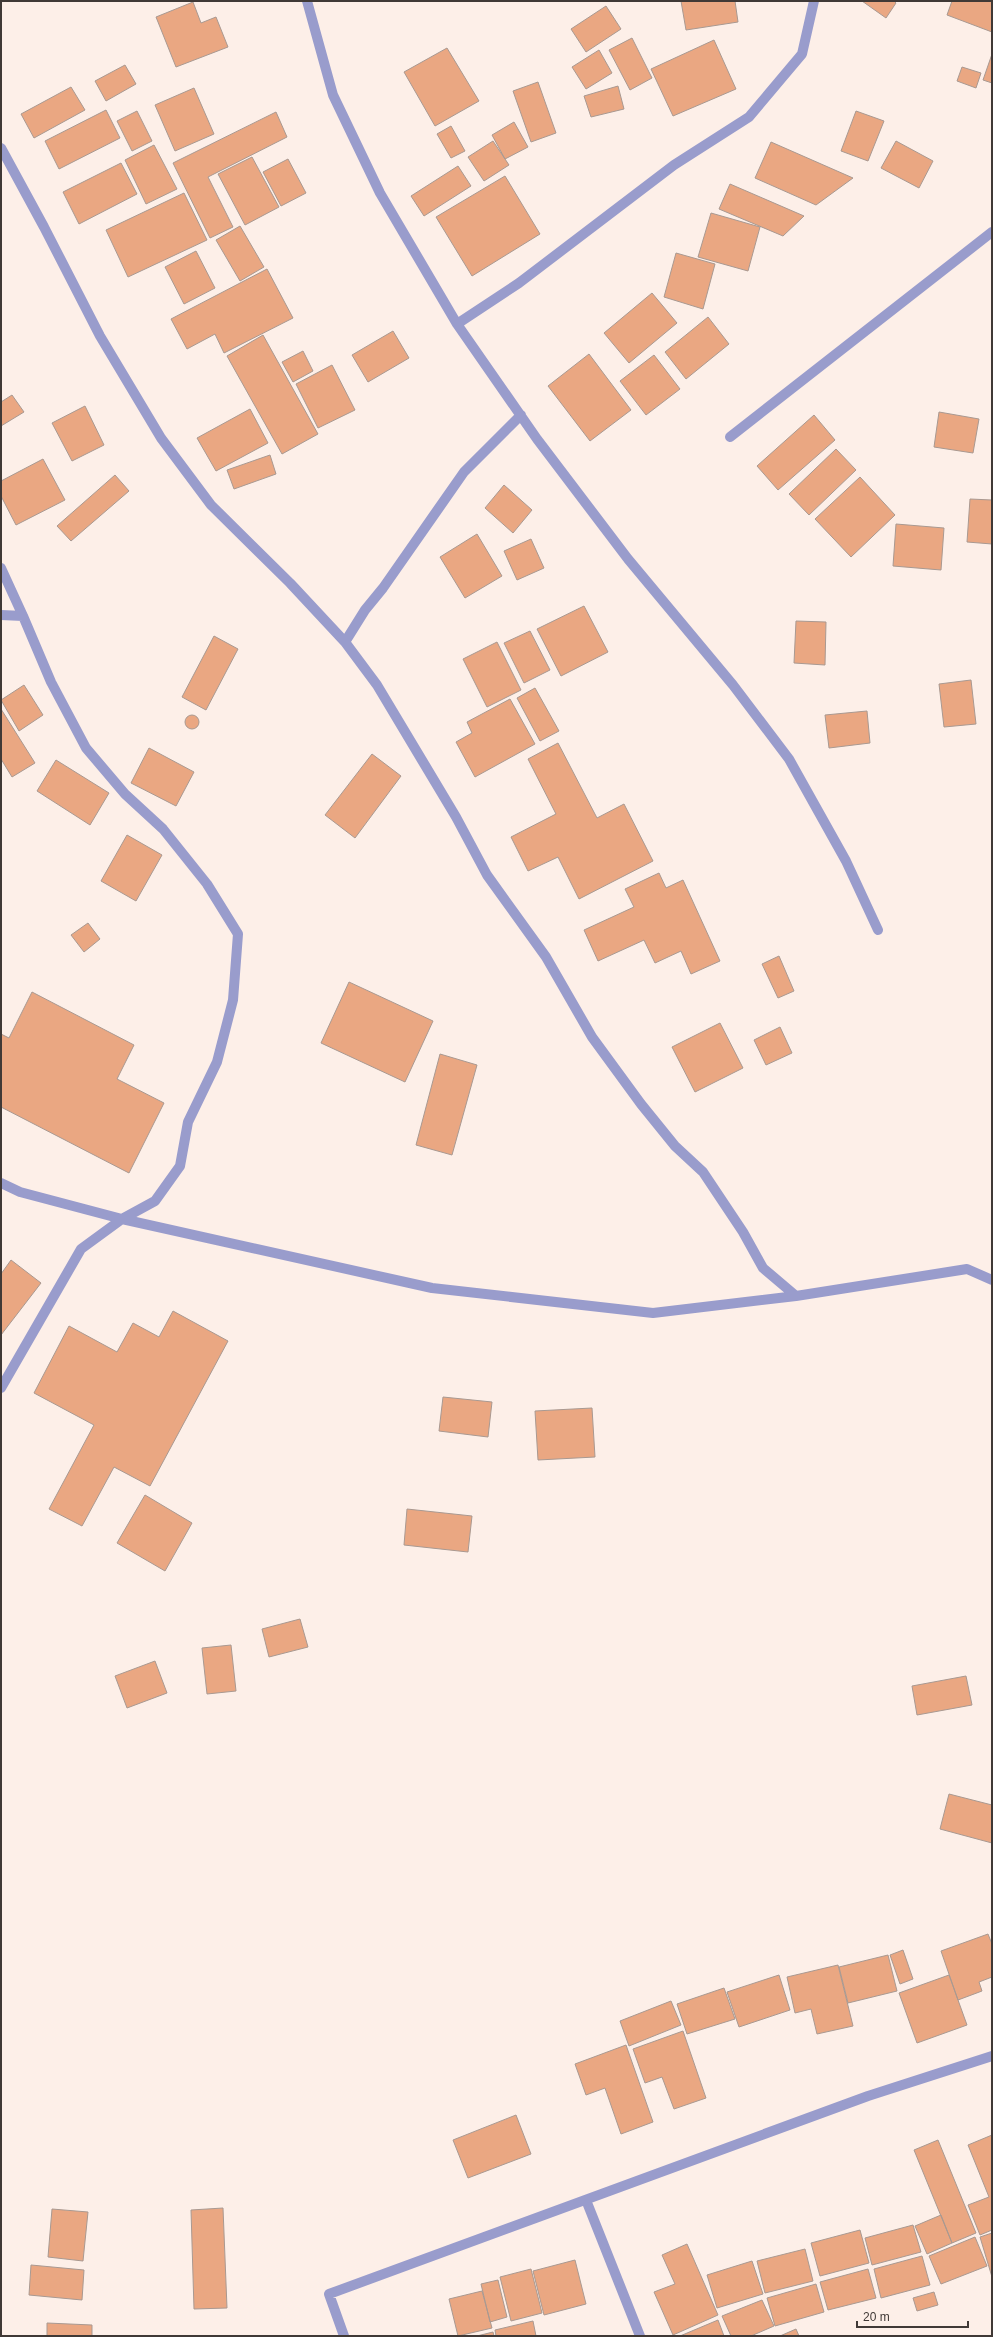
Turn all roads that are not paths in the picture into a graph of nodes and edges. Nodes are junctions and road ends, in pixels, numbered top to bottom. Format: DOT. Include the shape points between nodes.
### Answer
graph roads {
  1 [pos="307,1"];
  2 [pos="814,1"];
  3 [pos="1,148"];
  4 [pos="992,232"];
  5 [pos="457,324"];
  6 [pos="521,415"];
  7 [pos="730,437"];
  8 [pos="1,568"];
  9 [pos="1,615"];
  10 [pos="23,616"];
  11 [pos="345,642"];
  12 [pos="878,930"];
  13 [pos="1,1183"];
  14 [pos="122,1219"];
  15 [pos="992,1280"];
  16 [pos="796,1296"];
  17 [pos="1,1388"];
  18 [pos="992,2056"];
  19 [pos="586,2200"];
  20 [pos="344,2336"];
  21 [pos="640,2336"];
  1 -- 5 [label="street" via="333,95 380,193"];
  2 -- 5 [label="street" via="802,54 750,117 674,166 520,283"];
  3 -- 11 [label="street" via="100,336 161,438 211,505"];
  4 -- 7 [label="street"];
  5 -- 6 [label="street"];
  6 -- 11 [label="street" via="464,472"];
  6 -- 12 [label="street" via="628,559 733,685 789,759 846,861"];
  8 -- 10 [label="street"];
  9 -- 10 [label="street"];
  10 -- 14 [label="street" via="51,682 86,748 126,794 163,829 207,884 238,934 233,1000 217,1062 188,1122 180,1166 155,1201"];
  11 -- 16 [label="street" via="377,685 488,875 546,956 592,1036 675,1146 703,1172 743,1232 763,1268"];
  13 -- 14 [label="street" via="20,1192"];
  14 -- 16 [label="street" via="432,1288 622,1310 653,1313"];
  14 -- 17 [label="street" via="81,1249"];
  15 -- 16 [label="street" via="967,1269"];
  18 -- 19 [label="street" via="868,2096"];
  19 -- 20 [label="street" via="329,2294"];
  19 -- 21 [label="street"];
}
